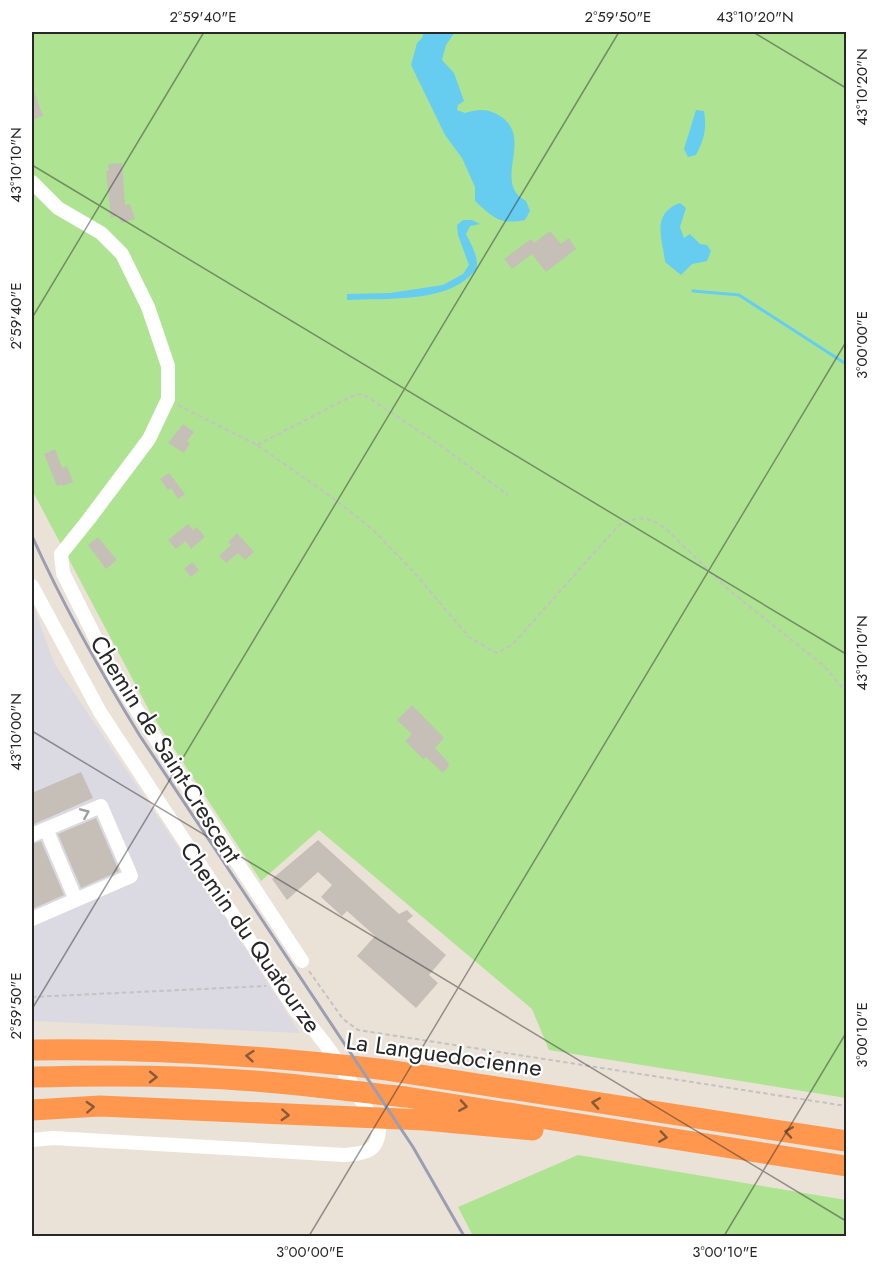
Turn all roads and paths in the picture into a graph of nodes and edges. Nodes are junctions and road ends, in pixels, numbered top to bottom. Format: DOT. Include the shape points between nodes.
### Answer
graph roads {
  1 [pos="32,182"];
  2 [pos="168,399"];
  3 [pos="257,445"];
  4 [pos="508,495"];
  5 [pos="32,586"];
  6 [pos="846,692"];
  7 [pos="46,829"];
  8 [pos="32,836"];
  9 [pos="76,900"];
  10 [pos="32,919"];
  11 [pos="302,961"];
  12 [pos="278,983"];
  13 [pos="32,998"];
  14 [pos="32,1050"];
  15 [pos="32,1077"];
  16 [pos="846,1106"];
  17 [pos="32,1110"];
  18 [pos="605,1129"];
  19 [pos="32,1140"];
  20 [pos="846,1141"];
  21 [pos="846,1166"];
  1 -- 2 [label="street, Chemin de Saint-Crescent" via="58,208 101,233 122,254 148,307 168,366"];
  2 -- 3 [label="path"];
  2 -- 11 [label="street, Chemin de Saint-Crescent" via="149,439 61,554 63,573 115,677"];
  3 -- 4 [label="path" via="363,394"];
  3 -- 6 [label="path" via="372,529 470,637 496,653 512,645 619,525 635,517 654,520 665,528 729,590 823,665"];
  5 -- 12 [label="street, Chemin du Quatourze" via="100,712"];
  7 -- 8 [label="street"];
  7 -- 9 [label="street"];
  7 -- 9 [label="street, one-way" via="101,806 131,876"];
  9 -- 10 [label="street"];
  11 -- 16 [label="path" via="343,1018 358,1030"];
  12 -- 13 [label="path" via="264,987"];
  12 -- 19 [label="street, Chemin du Quatourze" via="296,1011 326,1044 379,1129 371,1150 344,1155 53,1138"];
  20 -- 14 [label="highway, La Languedocienne, one-way" via="387,1070 175,1051"];
  15 -- 18 [label="highway, La Languedocienne, one-way" via="256,1081 406,1097"];
  17 -- 18 [label="highway, one-way" via="100,1106 424,1120 564,1133"];
  18 -- 21 [label="highway, La Languedocienne, one-way"];
}
